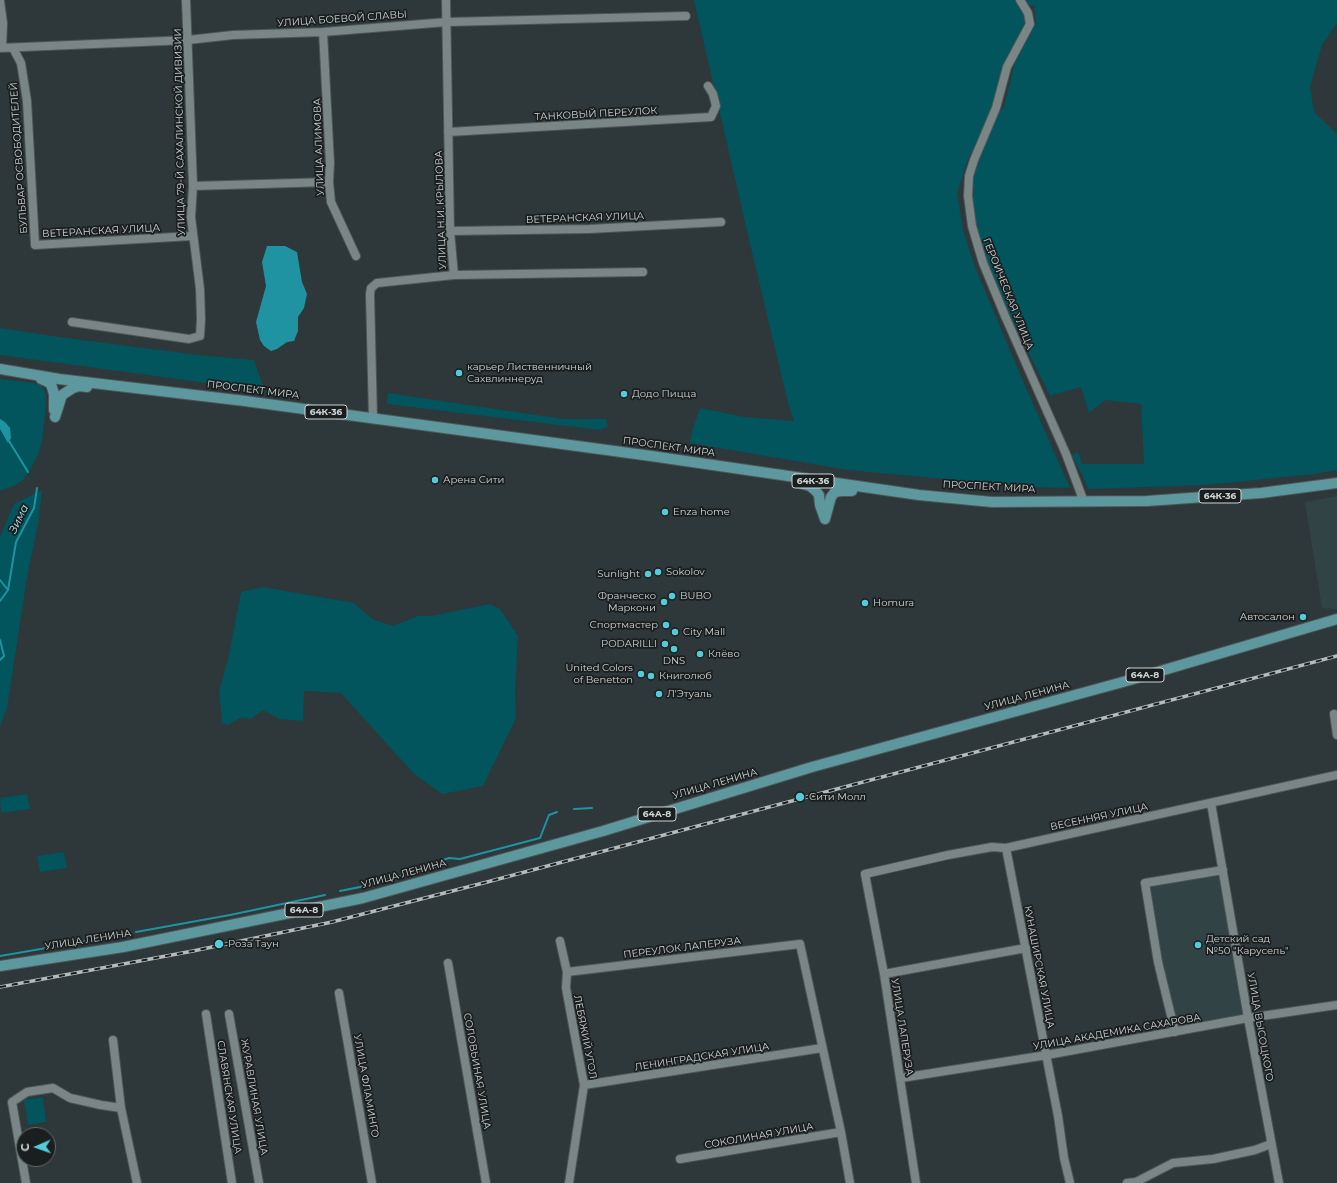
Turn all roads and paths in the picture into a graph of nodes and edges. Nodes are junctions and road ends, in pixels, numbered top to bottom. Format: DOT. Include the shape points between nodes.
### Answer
graph roads {
  1 [pos="186,0"];
  2 [pos="446,0"];
  3 [pos="1020,0"];
  4 [pos="0,1"];
  5 [pos="686,16"];
  6 [pos="446,22"];
  7 [pos="324,32"];
  8 [pos="188,40"];
  9 [pos="1,48"];
  10 [pos="13,48"];
  11 [pos="708,86"];
  12 [pos="448,132"];
  13 [pos="329,182"];
  14 [pos="193,186"];
  15 [pos="721,222"];
  16 [pos="450,231"];
  17 [pos="192,236"];
  18 [pos="35,245"];
  19 [pos="356,256"];
  20 [pos="643,272"];
  21 [pos="454,276"];
  22 [pos="72,322"];
  23 [pos="4,370"];
  24 [pos="59,379"];
  25 [pos="126,387"];
  26 [pos="55,417"];
  27 [pos="373,418"];
  28 [pos="766,474"];
  29 [pos="824,482"];
  30 [pos="1337,483"];
  31 [pos="882,490"];
  32 [pos="1084,502"];
  33 [pos="825,520"];
  34 [pos="1337,620"];
  35 [pos="1334,714"];
  36 [pos="1337,735"];
  37 [pos="1337,775"];
  38 [pos="1211,803"];
  39 [pos="1006,848"];
  40 [pos="1223,870"];
  41 [pos="865,874"];
  42 [pos="560,941"];
  43 [pos="1026,948"];
  44 [pos="448,963"];
  45 [pos="0,966"];
  46 [pos="567,972"];
  47 [pos="884,974"];
  48 [pos="339,993"];
  49 [pos="1337,1005"];
  50 [pos="206,1014"];
  51 [pos="229,1014"];
  52 [pos="1248,1018"];
  53 [pos="1175,1032"];
  54 [pos="113,1040"];
  55 [pos="822,1048"];
  56 [pos="1047,1055"];
  57 [pos="901,1078"];
  58 [pos="584,1085"];
  59 [pos="121,1108"];
  60 [pos="841,1132"];
  61 [pos="1271,1144"];
  62 [pos="680,1159"];
  63 [pos="26,1183"];
  64 [pos="137,1183"];
  65 [pos="232,1183"];
  66 [pos="259,1183"];
  67 [pos="372,1183"];
  68 [pos="486,1183"];
  69 [pos="569,1183"];
  70 [pos="850,1183"];
  71 [pos="916,1183"];
  72 [pos="1070,1183"];
  73 [pos="1127,1183"];
  74 [pos="1279,1183"];
  1 -- 8 [label="street, УЛИЦА 79-Й САХАЛИНСКОЙ ДИВИЗИИ"];
  2 -- 6 [label="street, УЛИЦА Н.И. КРЫЛОВА"];
  3 -- 32 [label="street, ГЕРОИЧЕСКАЯ УЛИЦА" via="1028,13 1030,24 1007,67 996,108 969,176 968,196 972,226 983,263 1066,454"];
  4 -- 9 [label="street" via="3,23"];
  5 -- 6 [label="street, УЛИЦА БОЕВОЙ СЛАВЫ"];
  6 -- 7 [label="street, УЛИЦА БОЕВОЙ СЛАВЫ"];
  6 -- 12 [label="street, УЛИЦА Н.И. КРЫЛОВА"];
  7 -- 8 [label="street, УЛИЦА БОЕВОЙ СЛАВЫ" via="233,35"];
  7 -- 13 [label="street, УЛИЦА АЛИМОВА"];
  8 -- 10 [label="street, УЛИЦА БОЕВОЙ СЛАВЫ"];
  8 -- 14 [label="street, УЛИЦА 79-Й САХАЛИНСКОЙ ДИВИЗИИ"];
  9 -- 10 [label="street, УЛИЦА БОЕВОЙ СЛАВЫ"];
  10 -- 18 [label="street, БУЛЬВАР ОСВОБОДИТЕЛЕЙ" via="22,63 27,102"];
  11 -- 12 [label="street, ТАНКОВЫЙ ПЕРЕУЛОК" via="716,106 711,117"];
  12 -- 16 [label="street, УЛИЦА Н.И. КРЫЛОВА"];
  13 -- 14 [label="street"];
  13 -- 19 [label="street, УЛИЦА АЛИМОВА" via="331,202"];
  14 -- 17 [label="street, УЛИЦА 79-Й САХАЛИНСКОЙ ДИВИЗИИ" via="190,217"];
  15 -- 16 [label="street, ВЕТЕРАНСКАЯ УЛИЦА" via="589,229"];
  16 -- 21 [label="street, УЛИЦА Н.И. КРЫЛОВА"];
  17 -- 18 [label="street, ВЕТЕРАНСКАЯ УЛИЦА"];
  17 -- 22 [label="street, УЛИЦА 79-Й САХАЛИНСКОЙ ДИВИЗИИ" via="200,289 200,336 189,339"];
  20 -- 21 [label="street"];
  21 -- 27 [label="street, УЛИЦА Н.И. КРЫЛОВА" via="377,283 371,288"];
  23 -- 24 [label="main road, ПРОСПЕКТ МИРА / 64К-36"];
  23 -- 26 [label="main road" via="51,384"];
  24 -- 25 [label="main road, ПРОСПЕКТ МИРА / 64К-36"];
  24 -- 26 [label="main road"];
  25 -- 26 [label="main road" via="111,390 79,386 73,388 62,395"];
  25 -- 27 [label="main road, ПРОСПЕКТ МИРА / 64К-36"];
  27 -- 28 [label="main road, ПРОСПЕКТ МИРА / 64К-36"];
  28 -- 29 [label="main road, ПРОСПЕКТ МИРА / 64К-36"];
  28 -- 33 [label="main road" via="788,482 804,484 815,490 819,495"];
  29 -- 31 [label="main road, ПРОСПЕКТ МИРА / 64К-36"];
  29 -- 33 [label="main road"];
  30 -- 32 [label="main road, ПРОСПЕКТ МИРА / 64К-36" via="1261,493"];
  31 -- 32 [label="main road, ПРОСПЕКТ МИРА / 64К-36" via="992,502"];
  31 -- 33 [label="main road" via="865,493 835,492 831,497"];
  34 -- 45 [label="main road, УЛИЦА ЛЕНИНА / 64А-8" via="812,767 603,831 363,898 131,945"];
  35 -- 36 [label="street"];
  37 -- 38 [label="street, ВЕСЕННЯЯ УЛИЦА"];
  38 -- 39 [label="street, ВЕСЕННЯЯ УЛИЦА"];
  38 -- 40 [label="street, УЛИЦА ВЫСОЦКОГО"];
  39 -- 41 [label="street, ВЕСЕННЯЯ УЛИЦА" via="992,847 948,855"];
  39 -- 43 [label="street, КУНАШИРСКАЯ УЛИЦА"];
  40 -- 52 [label="street, УЛИЦА ВЫСОЦКОГО"];
  40 -- 53 [label="street" via="1145,883 1158,962"];
  41 -- 47 [label="street, УЛИЦА ЛАПЕРУЗА"];
  42 -- 46 [label="street, ЛЕБЯЖИЙ УГОЛ"];
  43 -- 47 [label="street"];
  43 -- 56 [label="street, КУНАШИРСКАЯ УЛИЦА"];
  44 -- 68 [label="street, СОЛОВЬИНАЯ УЛИЦА"];
  46 -- 55 [label="street, ПЕРЕУЛОК ЛАПЕРУЗА" via="800,944"];
  46 -- 58 [label="street, ЛЕБЯЖИЙ УГОЛ" via="566,988"];
  47 -- 57 [label="street, УЛИЦА ЛАПЕРУЗА"];
  48 -- 67 [label="street, УЛИЦА ФЛАМИНГО"];
  49 -- 52 [label="street, УЛИЦА АКАДЕМИКА САХАРОВА"];
  50 -- 65 [label="street, СЛАВЯНСКАЯ УЛИЦА"];
  51 -- 66 [label="street, ЖУРАВЛИНАЯ УЛИЦА"];
  52 -- 53 [label="street, УЛИЦА АКАДЕМИКА САХАРОВА"];
  52 -- 61 [label="street, УЛИЦА ВЫСОЦКОГО"];
  53 -- 56 [label="street, УЛИЦА АКАДЕМИКА САХАРОВА"];
  54 -- 59 [label="street"];
  55 -- 58 [label="street, ЛЕНИНГРАДСКАЯ УЛИЦА"];
  55 -- 60 [label="street"];
  56 -- 57 [label="street, УЛИЦА АКАДЕМИКА САХАРОВА"];
  56 -- 72 [label="street, КУНАШИРСКАЯ УЛИЦА"];
  57 -- 71 [label="street, УЛИЦА ЛАПЕРУЗА"];
  58 -- 69 [label="street, ЛЕБЯЖИЙ УГОЛ"];
  59 -- 63 [label="street" via="70,1098 53,1088 27,1092 12,1102"];
  59 -- 64 [label="street"];
  60 -- 62 [label="street, СОКОЛИНАЯ УЛИЦА"];
  60 -- 70 [label="street"];
  61 -- 73 [label="street" via="1213,1159 1174,1163 1136,1182"];
  61 -- 74 [label="street, УЛИЦА ВЫСОЦКОГО"];
}
